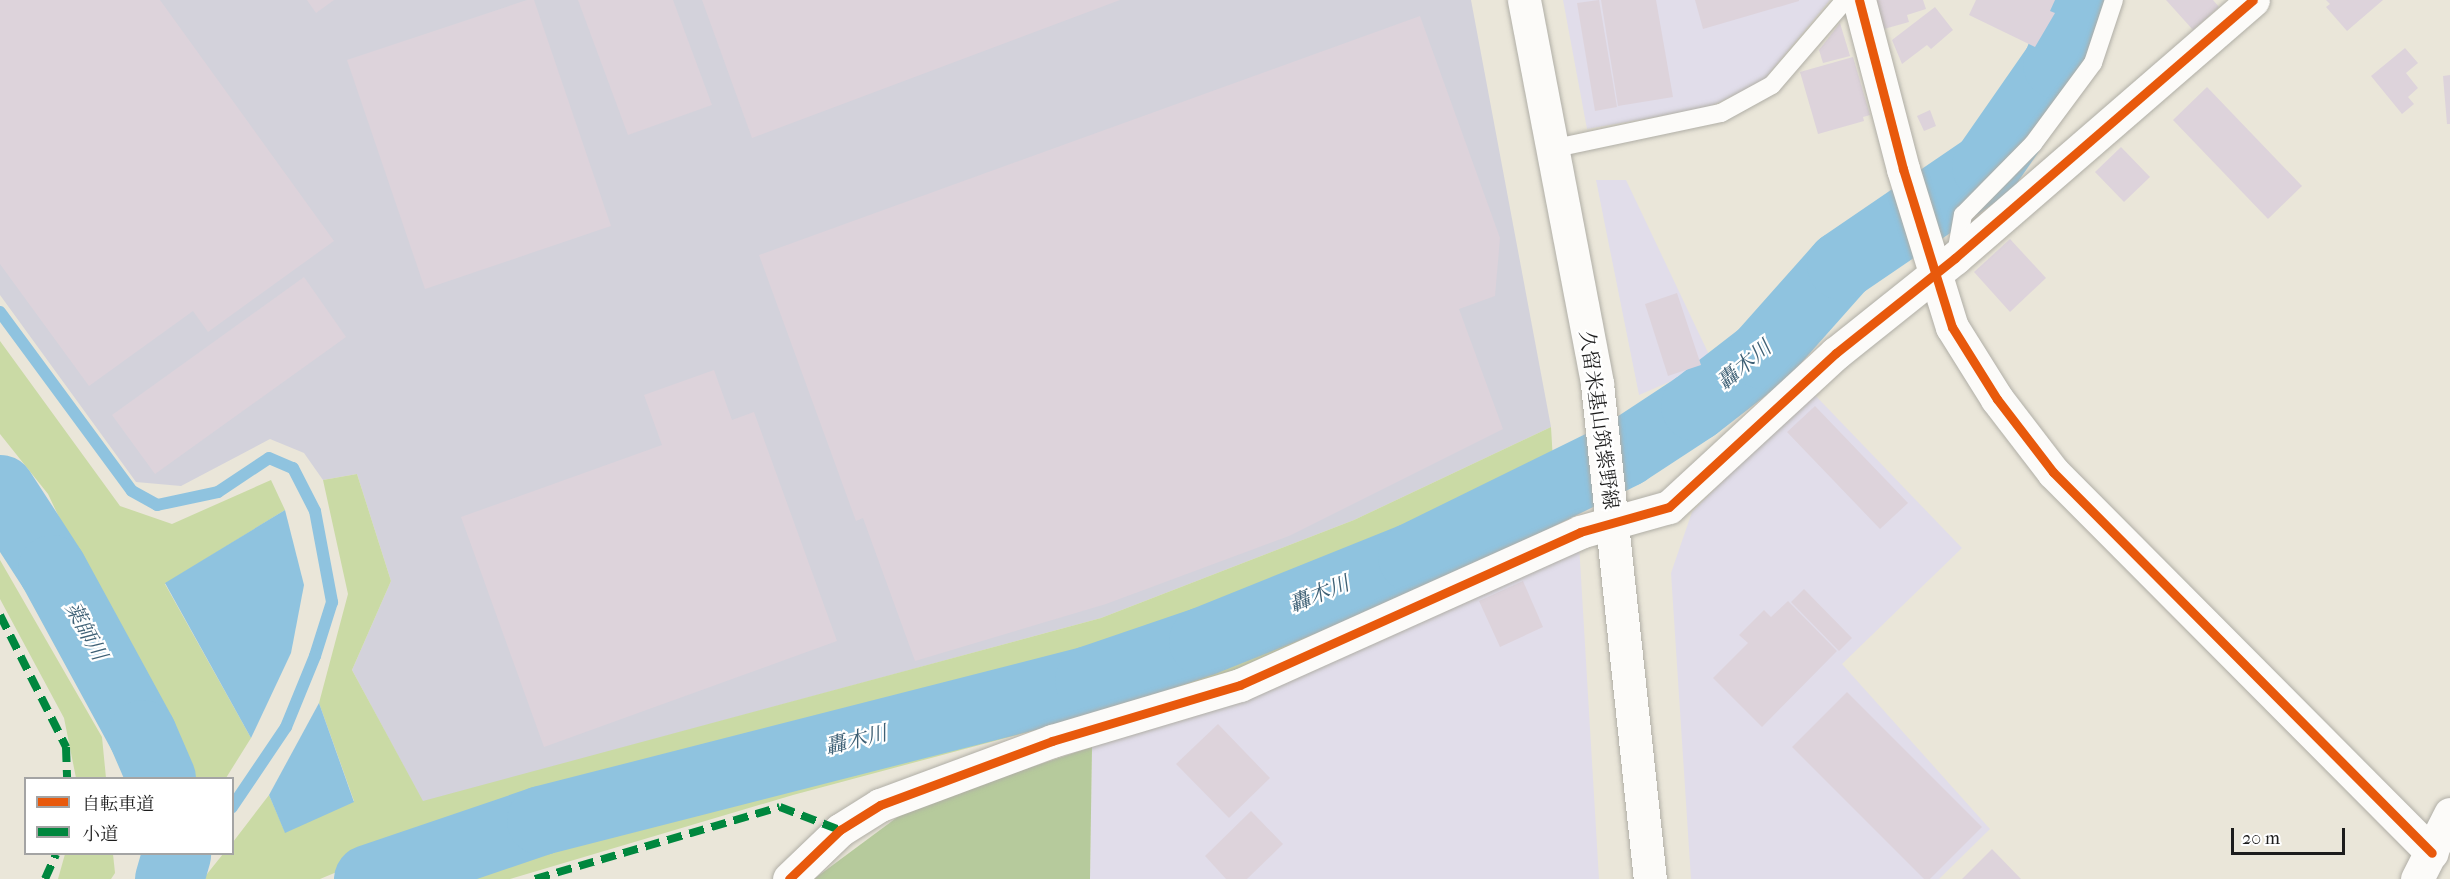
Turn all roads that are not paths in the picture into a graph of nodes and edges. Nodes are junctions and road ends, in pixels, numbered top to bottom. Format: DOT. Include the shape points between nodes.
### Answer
graph roads {
  1 [pos="1524,0"];
  2 [pos="1845,0"];
  3 [pos="1859,0"];
  4 [pos="2114,0"];
  5 [pos="2253,0"];
  6 [pos="1551,149"];
  7 [pos="1946,266"];
  8 [pos="1614,518"];
  9 [pos="2450,814"];
  10 [pos="2424,866"];
  11 [pos="789,879"];
  12 [pos="1650,879"];
  1 -- 6 [label="street, 久留米基山筑紫野線"];
  2 -- 6 [label="lane" via="1772,85 1721,113"];
  3 -- 7 [label="street" via="1903,169"];
  4 -- 7 [label="lane" via="2093,63 2033,144 1964,215"];
  5 -- 7 [label="street"];
  6 -- 8 [label="street, 久留米基山筑紫野線" via="1597,384"];
  7 -- 8 [label="street" via="1836,353 1669,507"];
  7 -- 10 [label="street" via="1953,327 1997,399 2053,472"];
  8 -- 11 [label="street" via="1240,685 1052,741 880,805 840,830"];
  8 -- 12 [label="street, 久留米基山筑紫野線"];
  9 -- 10 [label="street"];
}
